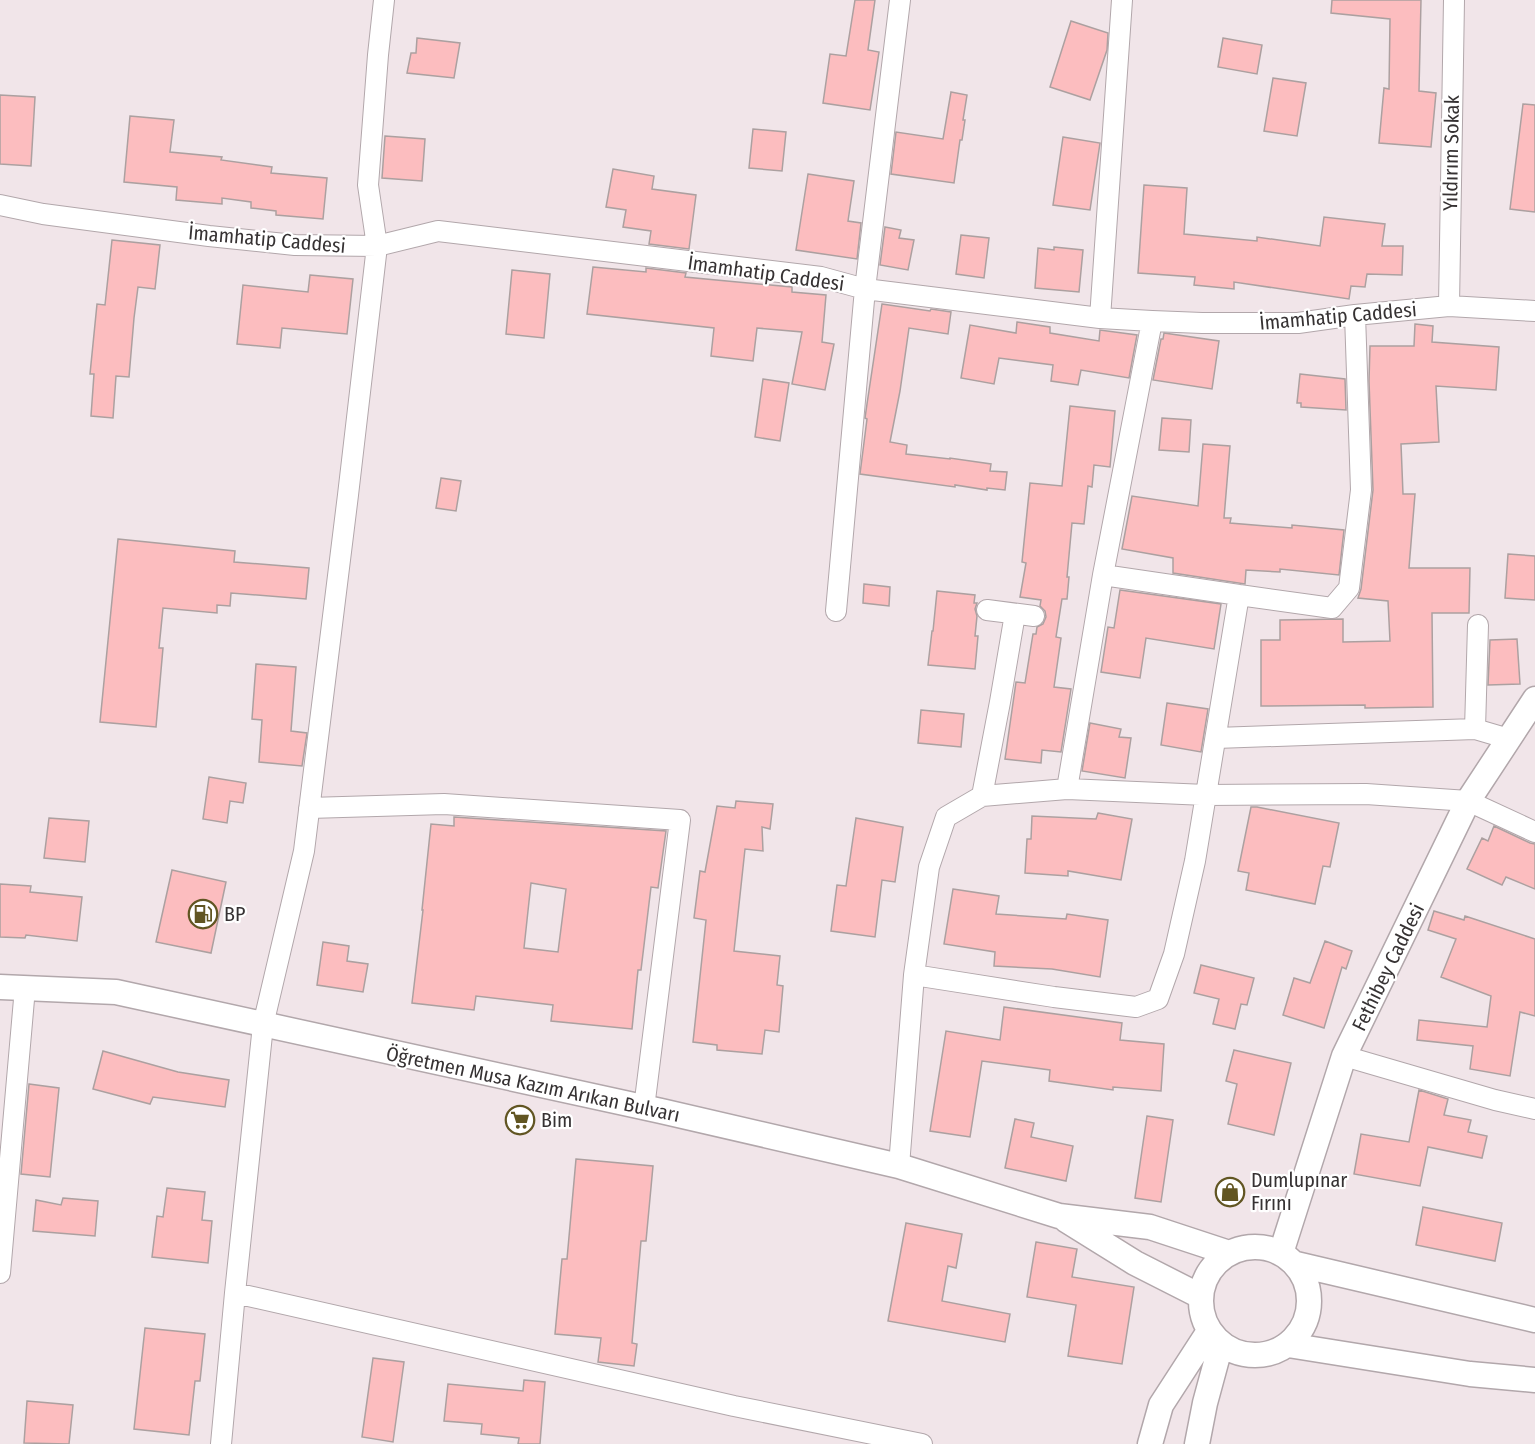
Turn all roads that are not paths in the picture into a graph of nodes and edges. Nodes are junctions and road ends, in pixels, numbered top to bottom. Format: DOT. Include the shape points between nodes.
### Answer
graph roads {
  1 [pos="384,0"];
  2 [pos="900,0"];
  3 [pos="1122,0"];
  4 [pos="1454,0"];
  5 [pos="0,205"];
  6 [pos="377,246"];
  7 [pos="865,289"];
  8 [pos="1449,306"];
  9 [pos="1535,311"];
  10 [pos="1355,315"];
  11 [pos="1100,318"];
  12 [pos="1152,321"];
  13 [pos="1103,575"];
  14 [pos="1239,595"];
  15 [pos="987,610"];
  16 [pos="836,611"];
  17 [pos="1478,625"];
  18 [pos="1535,699"];
  19 [pos="1475,729"];
  20 [pos="1216,738"];
  21 [pos="1509,739"];
  22 [pos="1067,789"];
  23 [pos="1206,795"];
  24 [pos="982,796"];
  25 [pos="1468,801"];
  26 [pos="309,808"];
  27 [pos="1535,832"];
  28 [pos="914,975"];
  29 [pos="0,987"];
  30 [pos="25,988"];
  31 [pos="263,1025"];
  32 [pos="1344,1056"];
  33 [pos="644,1108"];
  34 [pos="1535,1109"];
  35 [pos="899,1166"];
  36 [pos="1059,1216"];
  37 [pos="1229,1252"];
  38 [pos="1288,1258"];
  39 [pos="0,1274"];
  40 [pos="235,1293"];
  41 [pos="1200,1296"];
  42 [pos="1535,1320"];
  43 [pos="1215,1338"];
  44 [pos="1288,1345"];
  45 [pos="1535,1380"];
  46 [pos="221,1444"];
  47 [pos="922,1444"];
  48 [pos="1150,1444"];
  49 [pos="1197,1444"];
  1 -- 6 [label="street" via="368,185"];
  2 -- 7 [label="street"];
  3 -- 11 [label="street"];
  4 -- 8 [label="street, Yıldırım Sokak"];
  5 -- 6 [label="street, İmamhatip Caddesi" via="43,214 295,245"];
  6 -- 7 [label="street, İmamhatip Caddesi" via="438,231 821,277"];
  6 -- 26 [label="street"];
  7 -- 11 [label="street, İmamhatip Caddesi"];
  7 -- 16 [label="street"];
  8 -- 9 [label="street, İmamhatip Caddesi"];
  8 -- 10 [label="street, İmamhatip Caddesi"];
  10 -- 12 [label="street, İmamhatip Caddesi" via="1298,324"];
  10 -- 14 [label="street" via="1361,490 1349,588 1332,608"];
  11 -- 12 [label="street, İmamhatip Caddesi"];
  12 -- 13 [label="street"];
  13 -- 14 [label="street"];
  13 -- 22 [label="street"];
  14 -- 20 [label="street"];
  15 -- 24 [label="street" via="1025,615 1000,702"];
  17 -- 19 [label="street"];
  18 -- 21 [label="street, Fethibey Caddesi"];
  19 -- 20 [label="street"];
  19 -- 21 [label="street"];
  20 -- 23 [label="street"];
  21 -- 25 [label="street, Fethibey Caddesi"];
  22 -- 23 [label="street"];
  22 -- 24 [label="street"];
  23 -- 25 [label="street" via="1366,794"];
  23 -- 28 [label="street" via="1174,954 1158,999 1136,1007"];
  24 -- 28 [label="street" via="946,817 929,867"];
  25 -- 27 [label="street"];
  25 -- 32 [label="street, Fethibey Caddesi"];
  26 -- 31 [label="street" via="304,851"];
  26 -- 33 [label="street" via="444,804 680,820"];
  28 -- 35 [label="street"];
  29 -- 30 [label="street, Öğretmen Musa Kazım Arıkan Bulvarı"];
  30 -- 31 [label="street, Öğretmen Musa Kazım Arıkan Bulvarı" via="116,992"];
  30 -- 39 [label="street"];
  31 -- 33 [label="street, Öğretmen Musa Kazım Arıkan Bulvarı"];
  31 -- 40 [label="street"];
  32 -- 34 [label="street"];
  32 -- 38 [label="street, Fethibey Caddesi"];
  33 -- 35 [label="street, Öğretmen Musa Kazım Arıkan Bulvarı"];
  35 -- 36 [label="street, Öğretmen Musa Kazım Arıkan Bulvarı"];
  36 -- 37 [label="street, Öğretmen Musa Kazım Arıkan Bulvarı" via="1150,1227"];
  36 -- 41 [label="street, Öğretmen Musa Kazım Arıkan Bulvarı" via="1135,1263"];
  37 -- 38 [label="street" via="1264,1247"];
  37 -- 41 [label="street" via="1205,1279"];
  38 -- 42 [label="street"];
  38 -- 44 [label="street" via="1305,1279 1310,1297 1301,1331"];
  40 -- 46 [label="street"];
  40 -- 47 [label="street" via="734,1406"];
  41 -- 43 [label="street" via="1202,1314"];
  43 -- 44 [label="street" via="1237,1353 1255,1356"];
  43 -- 48 [label="street" via="1161,1406"];
  43 -- 49 [label="street"];
  44 -- 45 [label="street" via="1470,1374"];
}
